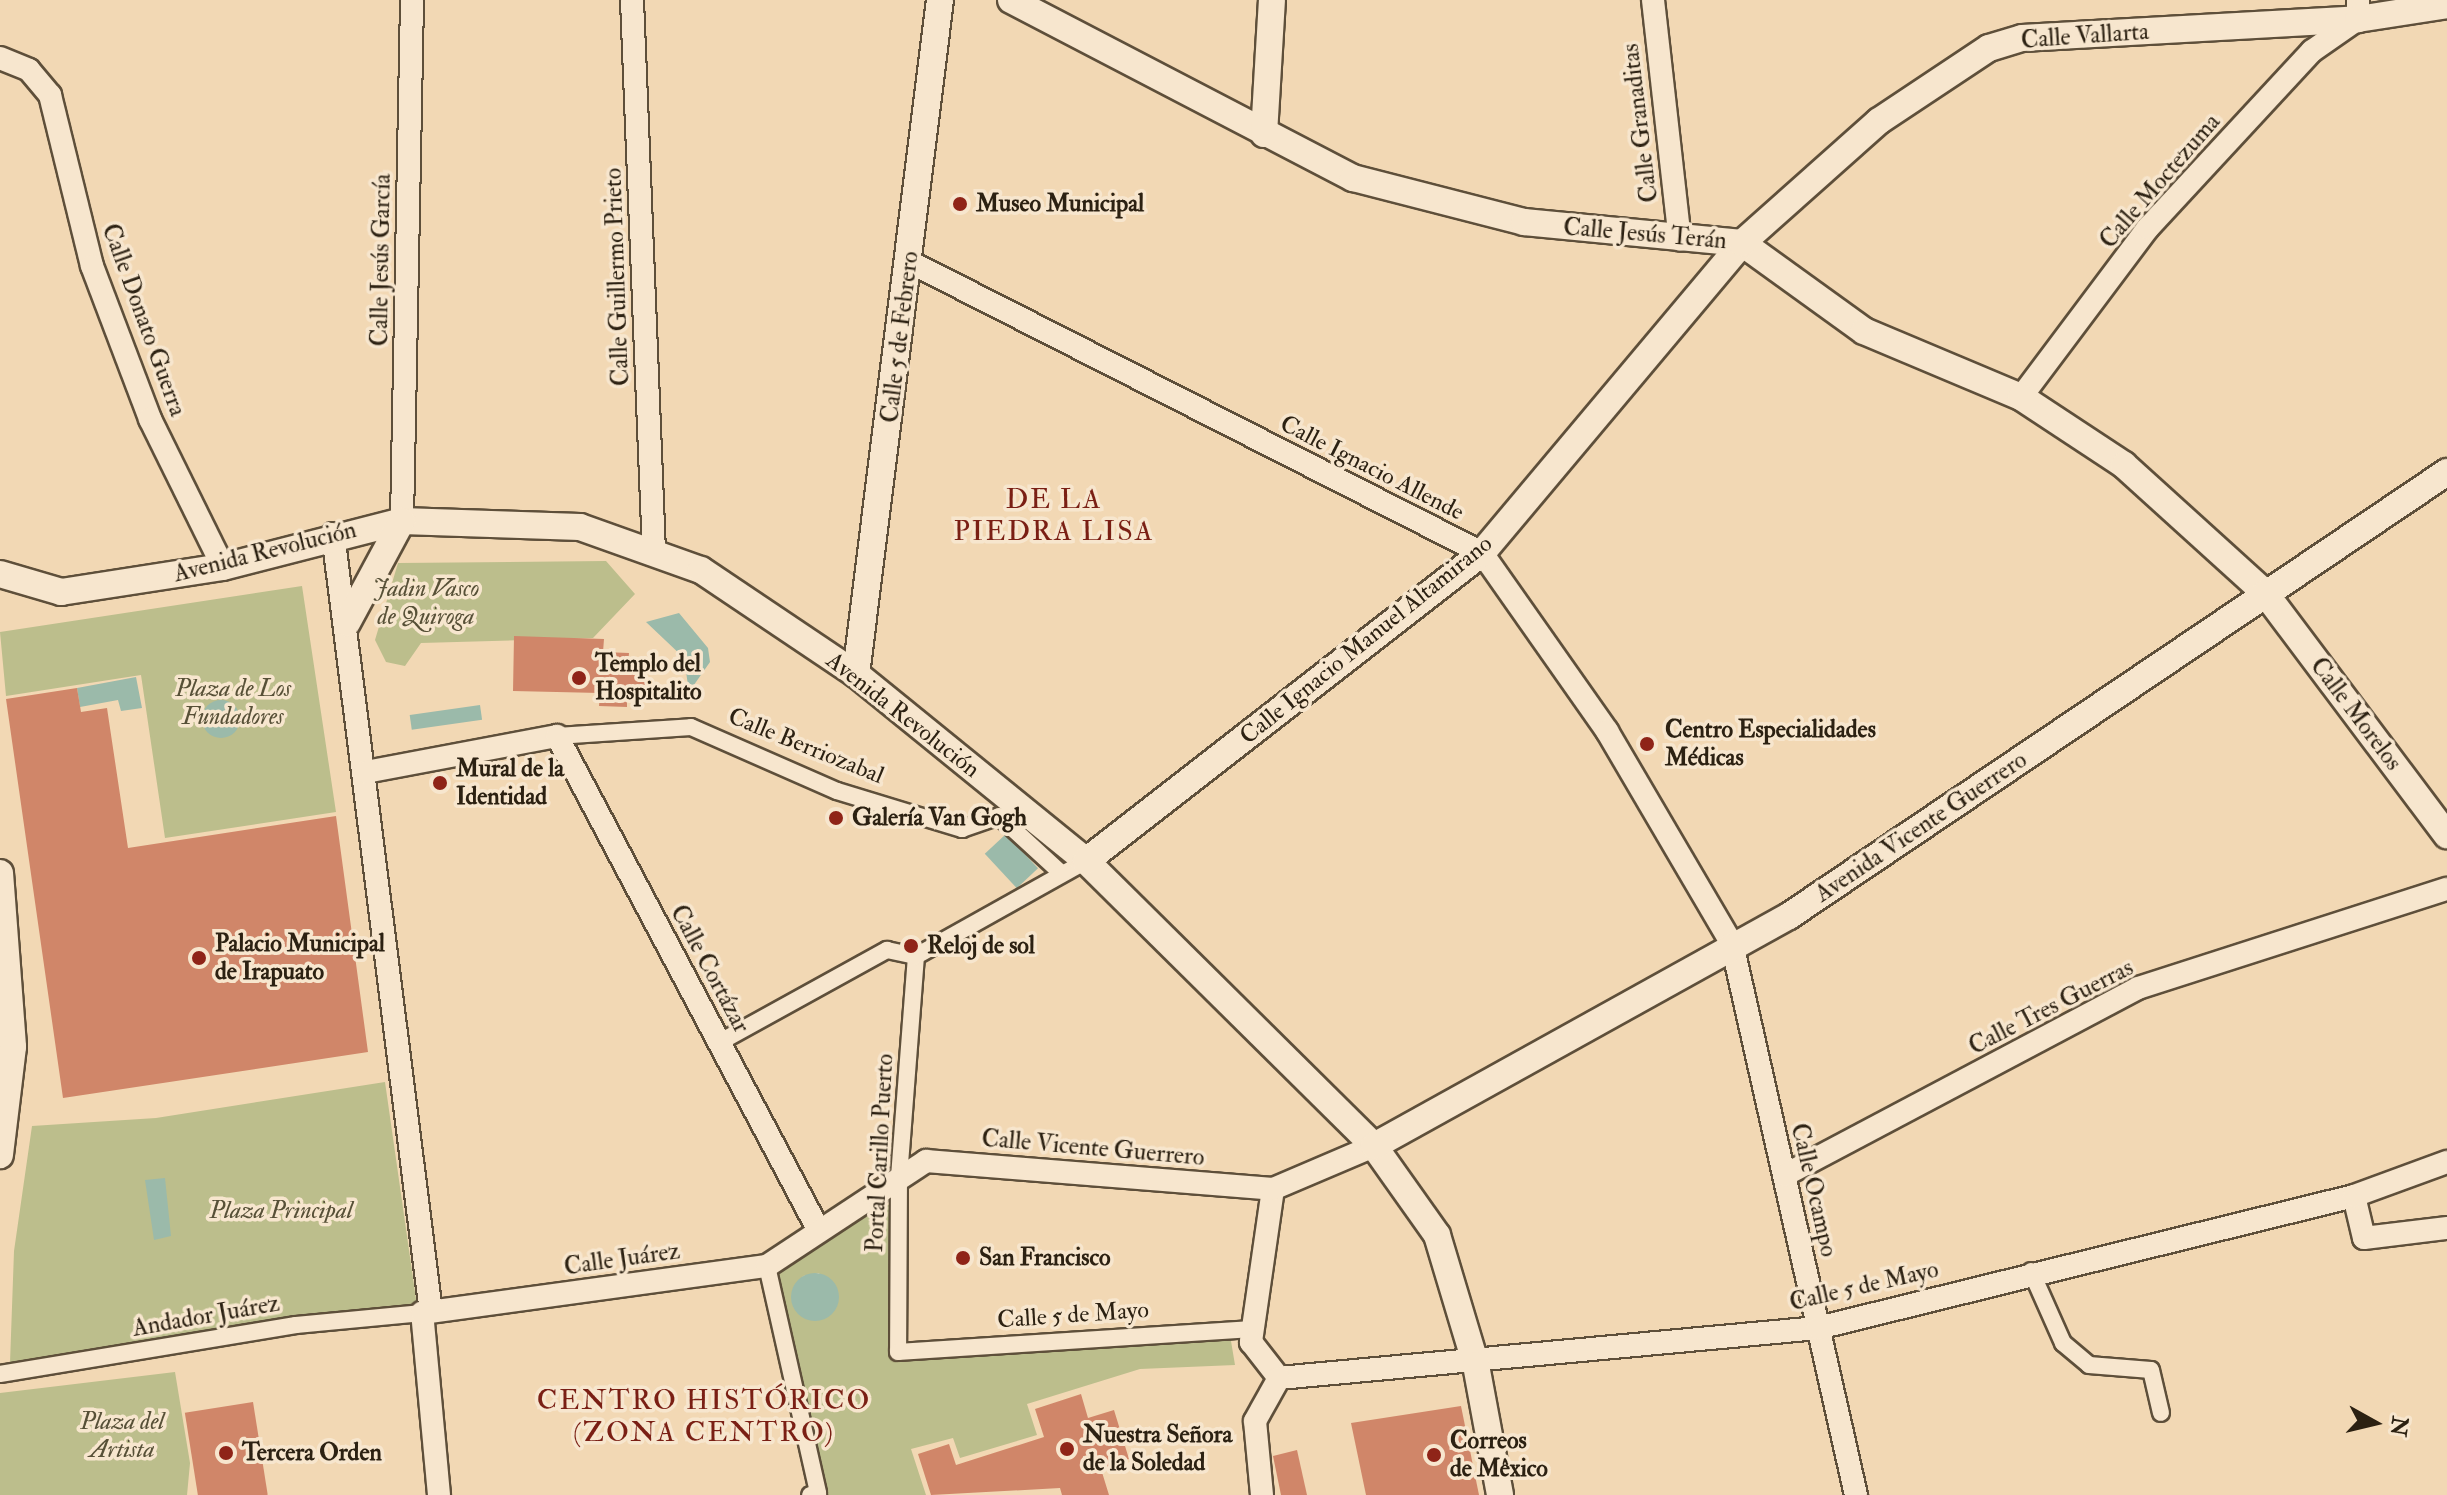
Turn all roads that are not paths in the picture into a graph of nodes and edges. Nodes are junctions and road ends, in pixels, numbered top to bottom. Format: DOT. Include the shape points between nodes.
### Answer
graph roads {
  1 [pos="412,0"];
  2 [pos="632,0"];
  3 [pos="940,0"];
  4 [pos="1011,0"];
  5 [pos="1272,0"];
  6 [pos="1653,0"];
  7 [pos="2447,5"];
  8 [pos="2358,9"];
  9 [pos="0,58"];
  10 [pos="1264,134"];
  11 [pos="1680,239"];
  12 [pos="1742,243"];
  13 [pos="910,262"];
  14 [pos="2021,397"];
  15 [pos="2447,472"];
  16 [pos="402,521"];
  17 [pos="333,534"];
  18 [pos="654,553"];
  19 [pos="1482,553"];
  20 [pos="223,567"];
  21 [pos="0,574"];
  22 [pos="2265,593"];
  23 [pos="347,623"];
  24 [pos="856,674"];
  25 [pos="557,736"];
  26 [pos="366,772"];
  27 [pos="2447,835"];
  28 [pos="1086,861"];
  29 [pos="1060,872"];
  30 [pos="0,873"];
  31 [pos="2447,889"];
  32 [pos="1732,944"];
  33 [pos="916,956"];
  34 [pos="720,1042"];
  35 [pos="1,1138"];
  36 [pos="1374,1146"];
  37 [pos="2447,1162"];
  38 [pos="899,1175"];
  39 [pos="1785,1175"];
  40 [pos="1273,1189"];
  41 [pos="2354,1196"];
  42 [pos="817,1227"];
  43 [pos="2447,1228"];
  44 [pos="767,1266"];
  45 [pos="2031,1271"];
  46 [pos="426,1312"];
  47 [pos="1818,1328"];
  48 [pos="1252,1329"];
  49 [pos="898,1352"];
  50 [pos="1476,1365"];
  51 [pos="0,1374"];
  52 [pos="1279,1378"];
  53 [pos="2161,1413"];
  54 [pos="814,1494"];
  55 [pos="439,1495"];
  56 [pos="1262,1495"];
  57 [pos="1500,1495"];
  58 [pos="1856,1495"];
  1 -- 16 [label="street, Calle Jesús García"];
  2 -- 18 [label="street, Calle Guillermo Prieto"];
  3 -- 13 [label="street, Calle 5 de Febrero"];
  4 -- 10 [label="street, Calle Jesús Terán"];
  5 -- 10 [label="street"];
  6 -- 11 [label="street, Calle Granaditas"];
  7 -- 8 [label="street, Calle Vallarta"];
  8 -- 12 [label="street, Calle Vallarta" via="2022,38 1989,48 1879,121"];
  8 -- 14 [label="street, Calle Moctezuma" via="2312,51 2148,228"];
  9 -- 20 [label="street, Calle Donato Guerra" via="29,70 50,95 92,266 150,419"];
  10 -- 11 [label="street, Calle Jesús Terán" via="1353,178 1510,219"];
  11 -- 12 [label="street, Calle Jesús Terán"];
  12 -- 14 [label="street, Calle Jesús Terán" via="1864,331"];
  12 -- 19 [label="street, Calle Ignacio Manuel Altamirano"];
  13 -- 19 [label="street, Calle Ignacio Allende"];
  13 -- 24 [label="street, Calle 5 de Febrero"];
  14 -- 22 [label="street, Calle Jesús Terán" via="2124,465"];
  15 -- 22 [label="street, Avenida Vicente Guerrero"];
  16 -- 17 [label="street, Avenida Revolución"];
  16 -- 18 [label="street, Avenida Revolución" via="580,527"];
  16 -- 23 [label="street"];
  17 -- 20 [label="street, Avenida Revolución"];
  17 -- 23 [label="street"];
  18 -- 24 [label="street, Avenida Revolución" via="701,570"];
  19 -- 28 [label="street, Calle Ignacio Manuel Altamirano"];
  19 -- 32 [label="street, Calle Ignacio Allende" via="1607,731"];
  20 -- 21 [label="street, Avenida Revolución" via="61,592"];
  22 -- 27 [label="street, Calle Morelos"];
  22 -- 32 [label="street, Avenida Vicente Guerrero" via="1789,916"];
  23 -- 26 [label="street"];
  24 -- 28 [label="street, Avenida Revolución"];
  25 -- 26 [label="street, Calle Berriozabal"];
  25 -- 29 [label="street, Calle Berriozabal" via="691,727 837,791 962,829 999,816"];
  25 -- 34 [label="street, Calle Cortázar"];
  26 -- 46 [label="street"];
  28 -- 29 [label="street"];
  28 -- 36 [label="street, Avenida Revolución"];
  29 -- 33 [label="street"];
  30 -- 35 [label="street" via="13,1047"];
  31 -- 39 [label="street, Calle Tres Guerras" via="2138,988"];
  32 -- 36 [label="street, Avenida Vicente Guerrero"];
  32 -- 39 [label="street, Calle Ocampo"];
  33 -- 34 [label="street" via="887,950"];
  33 -- 38 [label="street, Portal Carillo Puerto"];
  34 -- 42 [label="street, Calle Cortázar"];
  36 -- 40 [label="street, Calle Vicente Guerrero"];
  36 -- 50 [label="street, Avenida Revolución" via="1437,1235"];
  37 -- 41 [label="street, Calle 5 de Mayo"];
  38 -- 40 [label="street, Calle Vicente Guerrero" via="926,1161"];
  38 -- 42 [label="street, Calle Vicente Guerrero"];
  38 -- 49 [label="street, Portal Carillo Puerto"];
  39 -- 47 [label="street, Calle Ocampo"];
  40 -- 48 [label="street"];
  41 -- 43 [label="street" via="2364,1238"];
  41 -- 45 [label="street, Calle 5 de Mayo"];
  42 -- 44 [label="street"];
  44 -- 46 [label="street, Calle Juárez"];
  44 -- 54 [label="street"];
  45 -- 47 [label="street, Calle 5 de Mayo"];
  45 -- 53 [label="street" via="2063,1343 2089,1365 2151,1370"];
  46 -- 51 [label="street, Andador Juárez" via="296,1325"];
  46 -- 55 [label="street"];
  47 -- 50 [label="street, Calle 5 de Mayo"];
  47 -- 58 [label="street, Calle Ocampo"];
  48 -- 49 [label="street, Calle 5 de Mayo"];
  48 -- 52 [label="street" via="1251,1342"];
  50 -- 52 [label="street, Calle 5 de Mayo" via="1362,1365"];
  50 -- 57 [label="street, Avenida Revolución"];
  52 -- 56 [label="street" via="1255,1421"];
}
